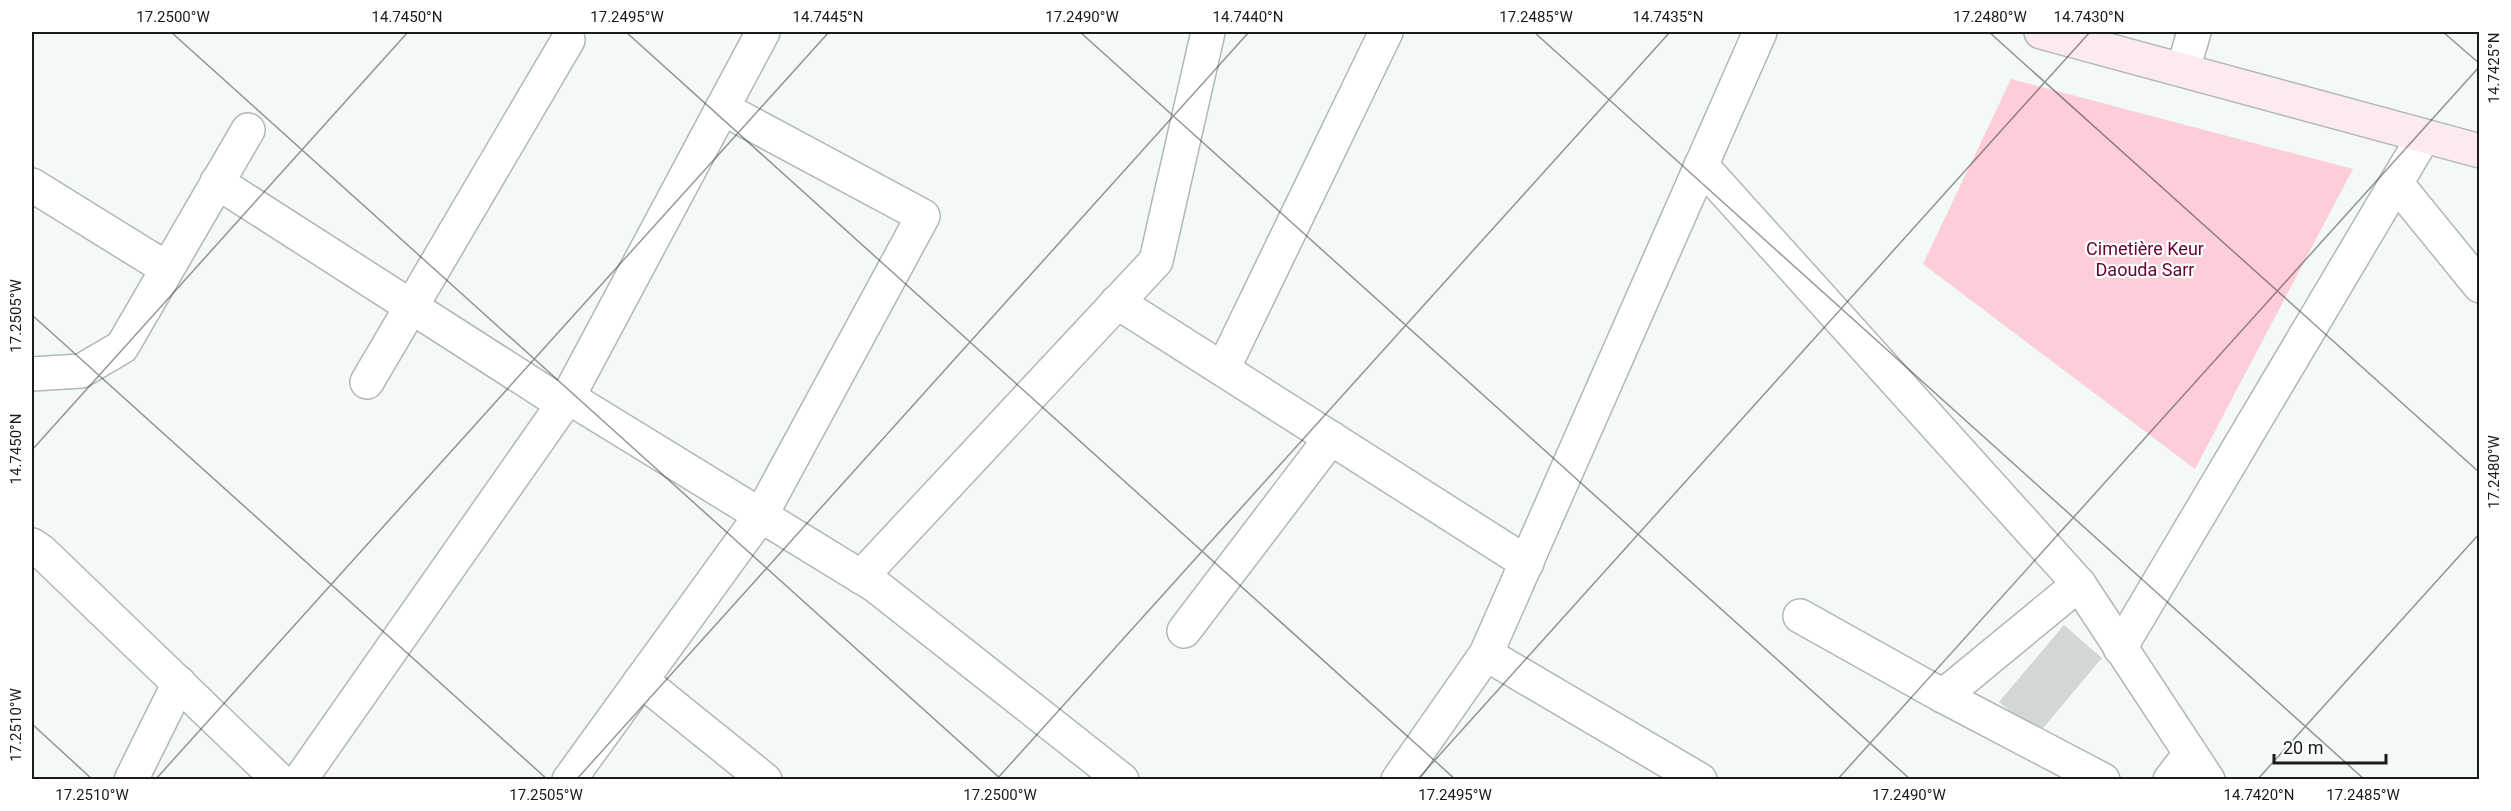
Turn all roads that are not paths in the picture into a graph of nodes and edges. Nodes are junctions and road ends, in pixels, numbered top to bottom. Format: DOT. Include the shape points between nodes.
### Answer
graph roads {
  1 [pos="763,32"];
  2 [pos="1208,32"];
  3 [pos="1386,32"];
  4 [pos="1760,32"];
  5 [pos="2041,32"];
  6 [pos="2194,32"];
  7 [pos="568,40"];
  8 [pos="2183,70"];
  9 [pos="722,108"];
  10 [pos="248,130"];
  11 [pos="2424,136"];
  12 [pos="2480,151"];
  13 [pos="1701,165"];
  14 [pos="217,182"];
  15 [pos="2396,183"];
  16 [pos="32,184"];
  17 [pos="166,268"];
  18 [pos="2480,286"];
  19 [pos="1117,302"];
  20 [pos="411,307"];
  21 [pos="1223,369"];
  22 [pos="32,374"];
  23 [pos="367,382"];
  24 [pos="565,401"];
  25 [pos="1331,438"];
  26 [pos="760,515"];
  27 [pos="32,545"];
  28 [pos="1527,562"];
  29 [pos="861,577"];
  30 [pos="2079,584"];
  31 [pos="1800,616"];
  32 [pos="1184,631"];
  33 [pos="2120,648"];
  34 [pos="1486,654"];
  35 [pos="641,680"];
  36 [pos="179,683"];
  37 [pos="1943,696"];
  38 [pos="2189,771"];
  39 [pos="296,779"];
  40 [pos="131,780"];
  41 [pos="569,780"];
  42 [pos="765,780"];
  43 [pos="1122,780"];
  44 [pos="1398,780"];
  45 [pos="1701,780"];
  46 [pos="2103,780"];
  1 -- 9 [label="street"];
  2 -- 19 [label="street" via="1156,261"];
  3 -- 21 [label="street"];
  4 -- 13 [label="street"];
  5 -- 8 [label="street"];
  6 -- 8 [label="street"];
  7 -- 20 [label="street"];
  8 -- 11 [label="street"];
  9 -- 24 [label="street"];
  9 -- 26 [label="street" via="923,216"];
  10 -- 14 [label="street"];
  11 -- 12 [label="street"];
  11 -- 15 [label="street"];
  13 -- 28 [label="street"];
  13 -- 30 [label="street"];
  14 -- 17 [label="street"];
  14 -- 20 [label="street"];
  15 -- 18 [label="street"];
  15 -- 33 [label="street"];
  16 -- 17 [label="street"];
  17 -- 22 [label="street" via="122,347 81,371"];
  19 -- 21 [label="street"];
  19 -- 29 [label="street"];
  20 -- 23 [label="street"];
  20 -- 24 [label="street"];
  21 -- 25 [label="street"];
  24 -- 26 [label="street"];
  24 -- 39 [label="street"];
  25 -- 28 [label="street"];
  25 -- 32 [label="street"];
  26 -- 29 [label="street"];
  26 -- 35 [label="street"];
  27 -- 36 [label="street"];
  28 -- 34 [label="street"];
  29 -- 43 [label="street"];
  30 -- 33 [label="street"];
  30 -- 37 [label="street"];
  31 -- 37 [label="street"];
  33 -- 38 [label="street"];
  34 -- 44 [label="street"];
  34 -- 45 [label="street"];
  35 -- 41 [label="street"];
  35 -- 42 [label="street"];
  36 -- 39 [label="street"];
  36 -- 40 [label="street"];
  37 -- 46 [label="street"];
}
